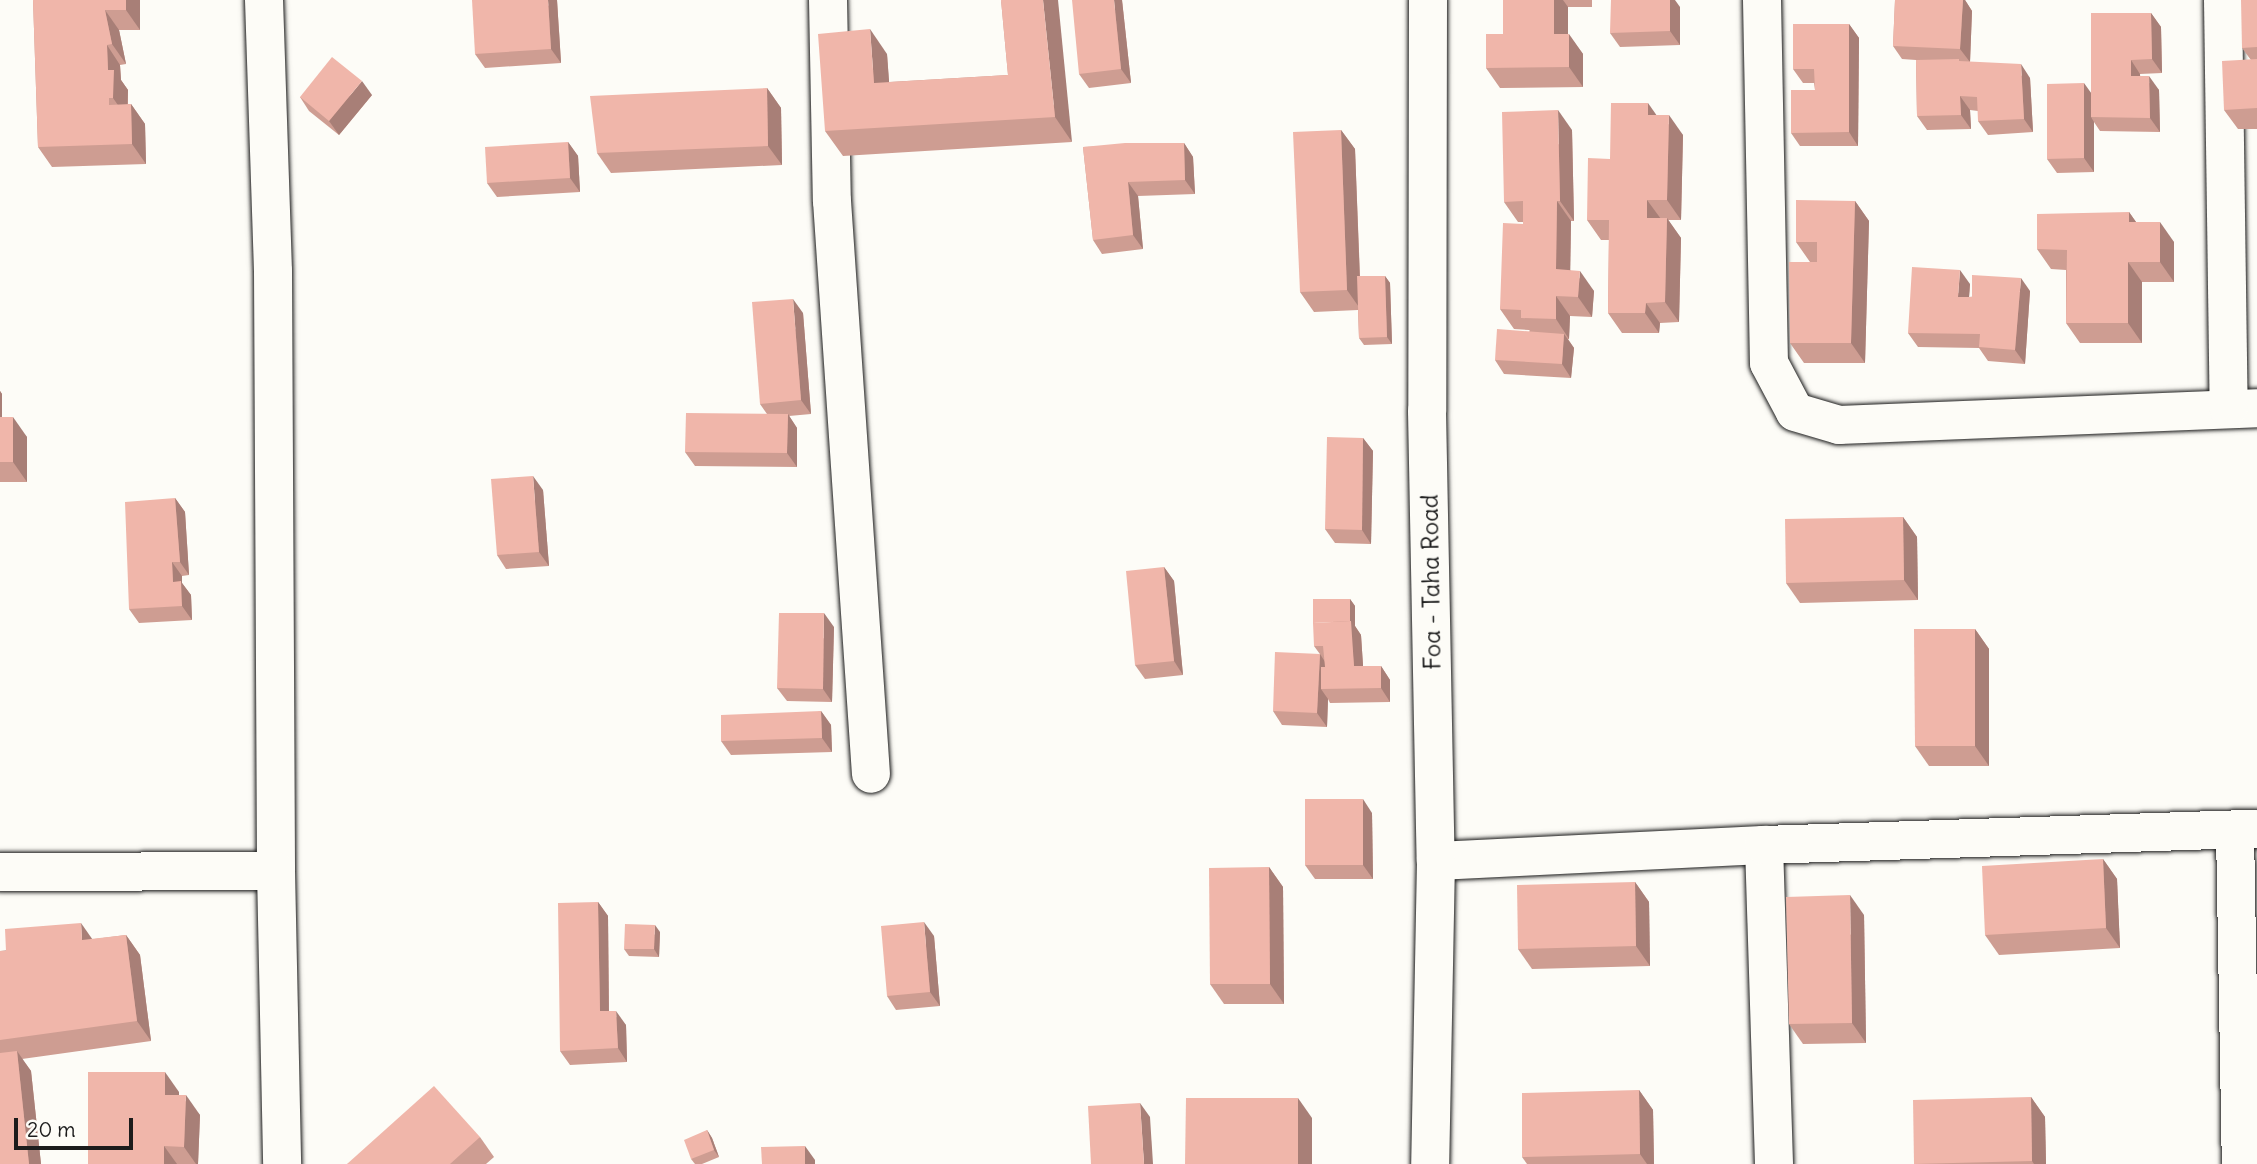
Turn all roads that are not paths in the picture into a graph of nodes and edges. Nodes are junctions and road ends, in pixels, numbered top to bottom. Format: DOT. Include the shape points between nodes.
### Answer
graph roads {
  1 [pos="264,0"];
  2 [pos="828,0"];
  3 [pos="1428,0"];
  4 [pos="1762,0"];
  5 [pos="2222,0"];
  6 [pos="2243,408"];
  7 [pos="871,774"];
  8 [pos="2246,830"];
  9 [pos="1764,845"];
  10 [pos="1436,861"];
  11 [pos="276,871"];
  12 [pos="0,872"];
  13 [pos="282,1164"];
  14 [pos="1430,1164"];
  15 [pos="1774,1164"];
  16 [pos="2241,1164"];
  1 -- 11 [label="street" via="273,271"];
  2 -- 7 [label="street" via="832,201"];
  3 -- 10 [label="street, Foa - Taha Road" via="1427,411"];
  4 -- 6 [label="street" via="1769,363 1795,412 1839,425"];
  5 -- 6 [label="street"];
  8 -- 9 [label="street"];
  8 -- 16 [label="street"];
  9 -- 10 [label="street"];
  9 -- 15 [label="street"];
  10 -- 14 [label="street, Foa - Taha Road"];
  11 -- 12 [label="street"];
  11 -- 13 [label="street"];
}
